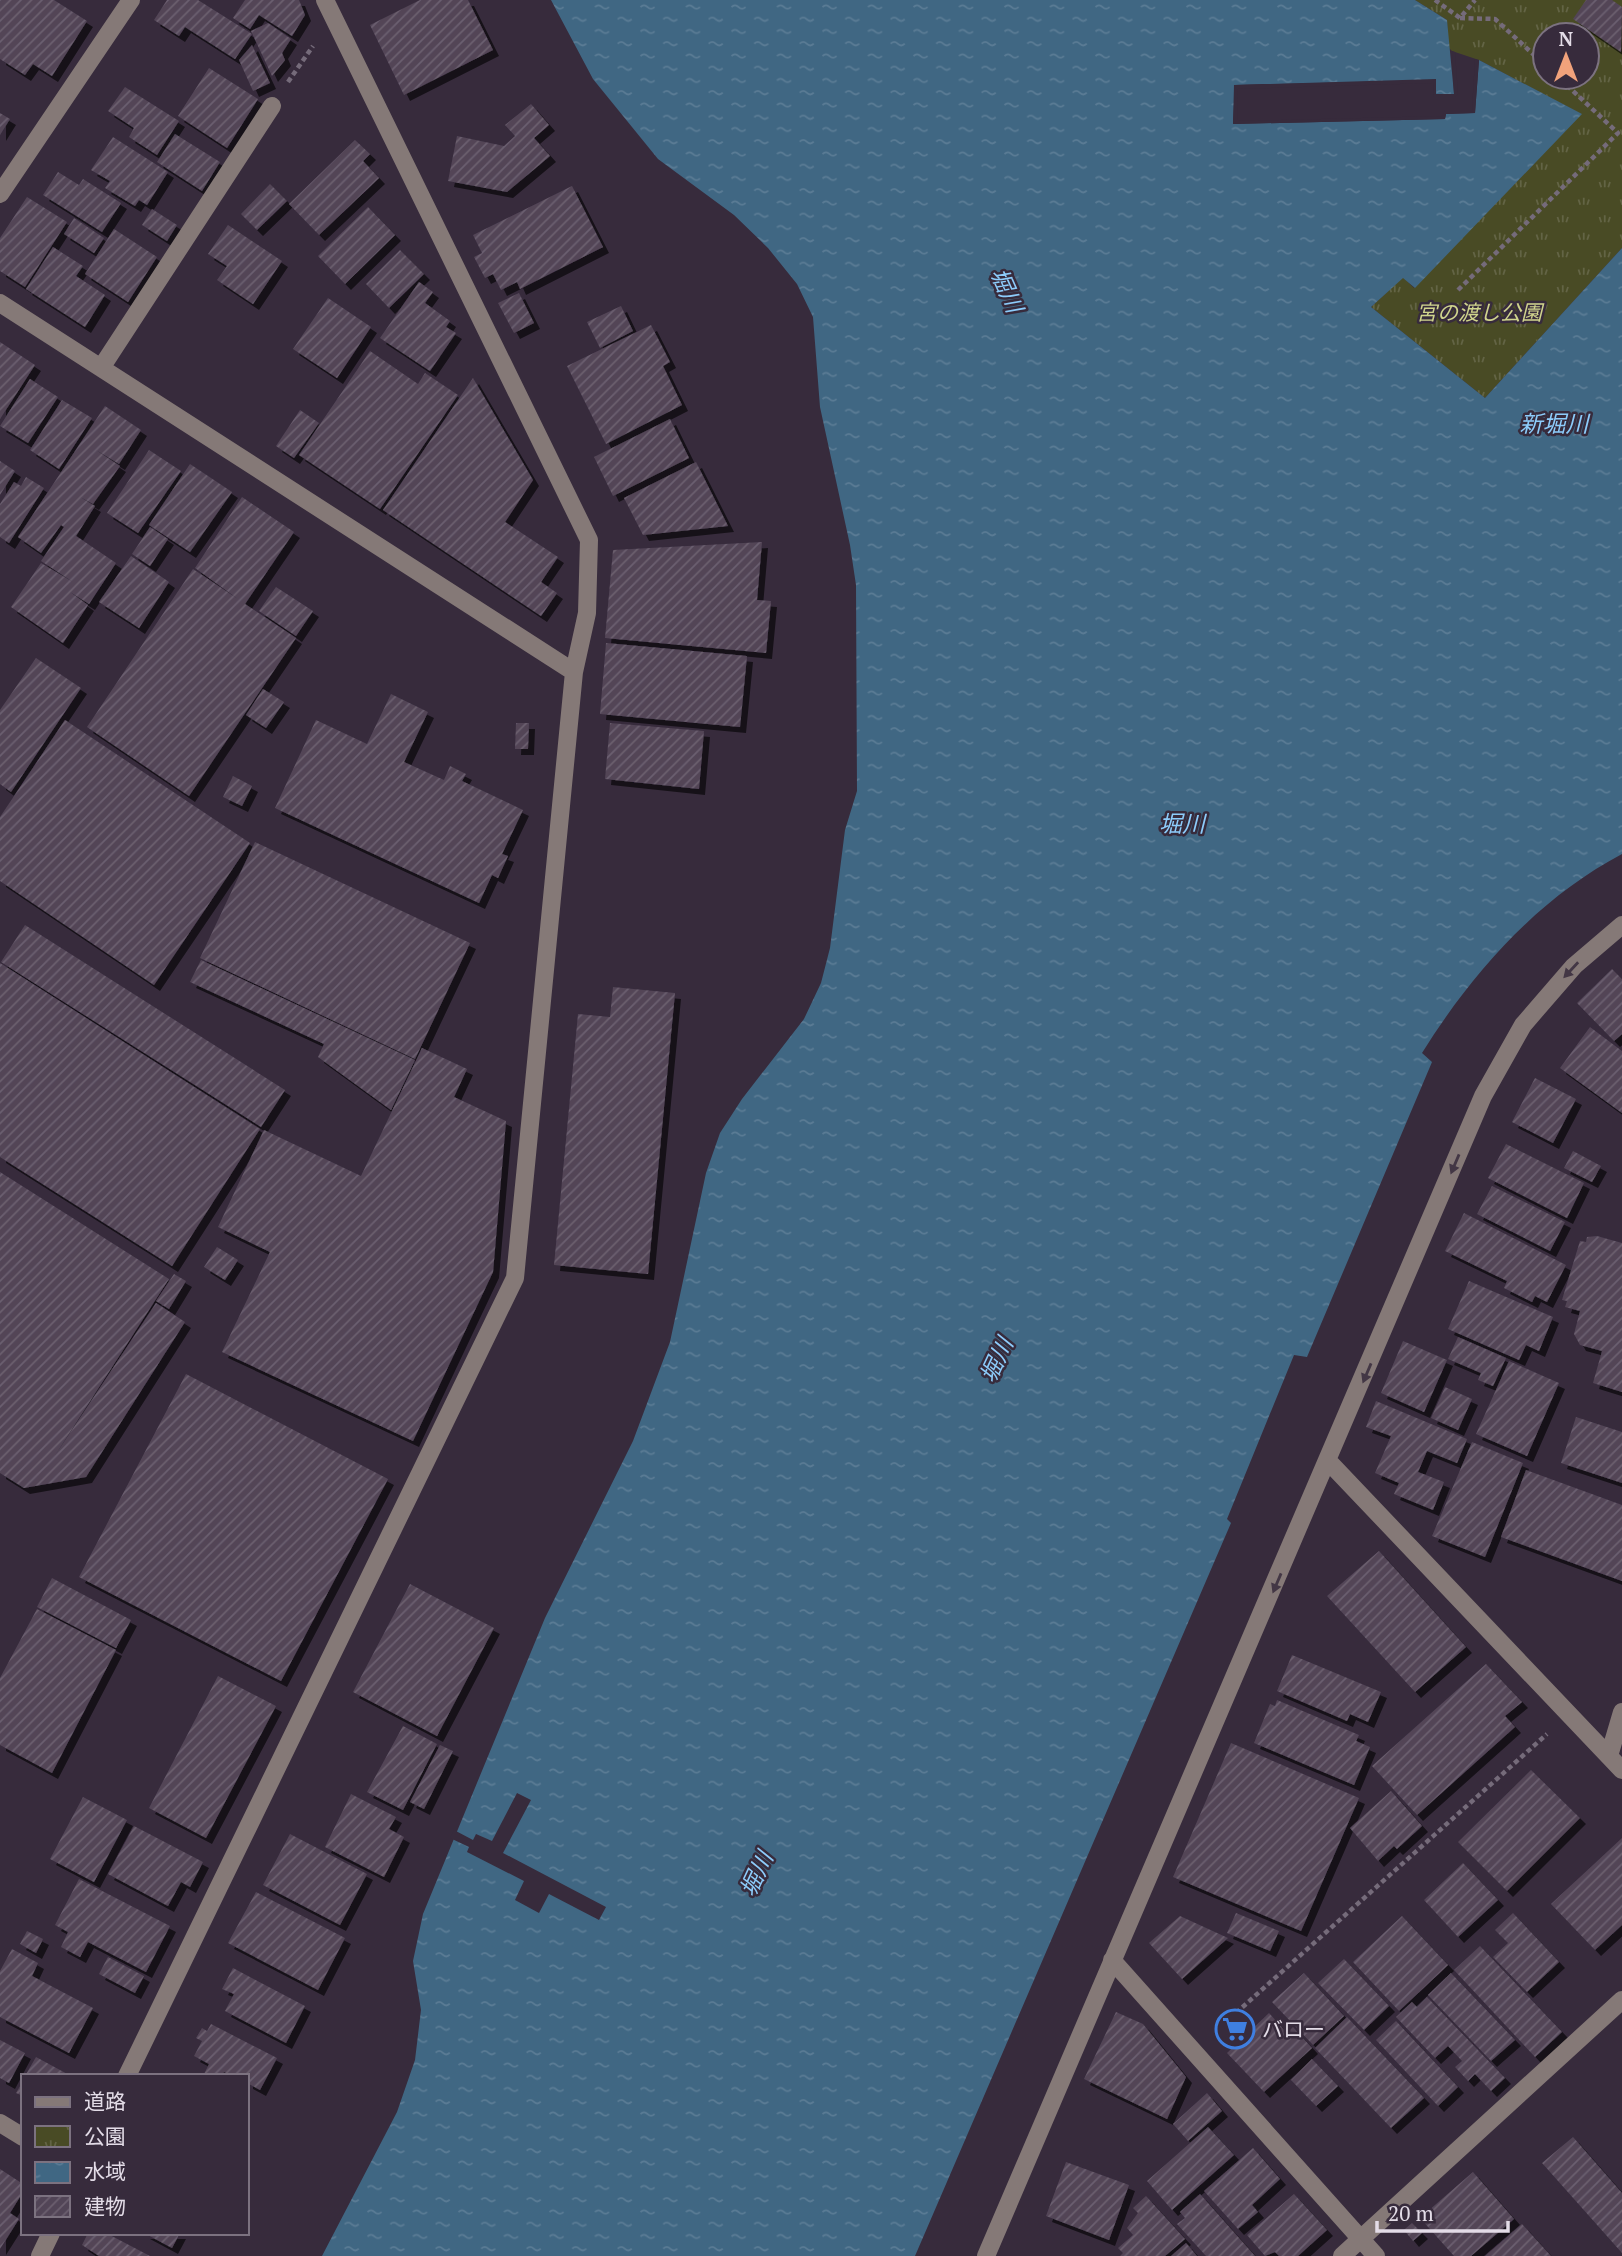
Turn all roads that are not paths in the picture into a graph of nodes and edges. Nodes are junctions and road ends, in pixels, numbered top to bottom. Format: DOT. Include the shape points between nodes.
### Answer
graph roads {
  1 [pos="131,0"];
  2 [pos="325,0"];
  3 [pos="272,106"];
  4 [pos="0,194"];
  5 [pos="0,303"];
  6 [pos="101,368"];
  7 [pos="573,672"];
  8 [pos="1622,925"];
  9 [pos="1329,1462"];
  10 [pos="1622,1712"];
  11 [pos="1609,1756"];
  12 [pos="1622,1770"];
  13 [pos="1112,1960"];
  14 [pos="1622,2000"];
  15 [pos="128,2074"];
  16 [pos="0,2123"];
  17 [pos="21,2136"];
  18 [pos="50,2235"];
  19 [pos="1361,2240"];
  20 [pos="40,2256"];
  21 [pos="986,2256"];
  22 [pos="1342,2256"];
  23 [pos="1376,2256"];
  1 -- 4 [label="street"];
  2 -- 7 [label="street" via="589,540 587,613"];
  3 -- 6 [label="street"];
  5 -- 6 [label="street"];
  6 -- 7 [label="street"];
  7 -- 15 [label="street" via="515,1279"];
  8 -- 9 [label="street, one-way" via="1574,966 1523,1025 1483,1096"];
  9 -- 11 [label="street"];
  9 -- 13 [label="street, one-way"];
  10 -- 11 [label="street"];
  11 -- 12 [label="street"];
  13 -- 19 [label="street"];
  13 -- 21 [label="street"];
  14 -- 19 [label="street"];
  16 -- 17 [label="street"];
  18 -- 20 [label="street"];
  19 -- 22 [label="street"];
  19 -- 23 [label="street"];
}
